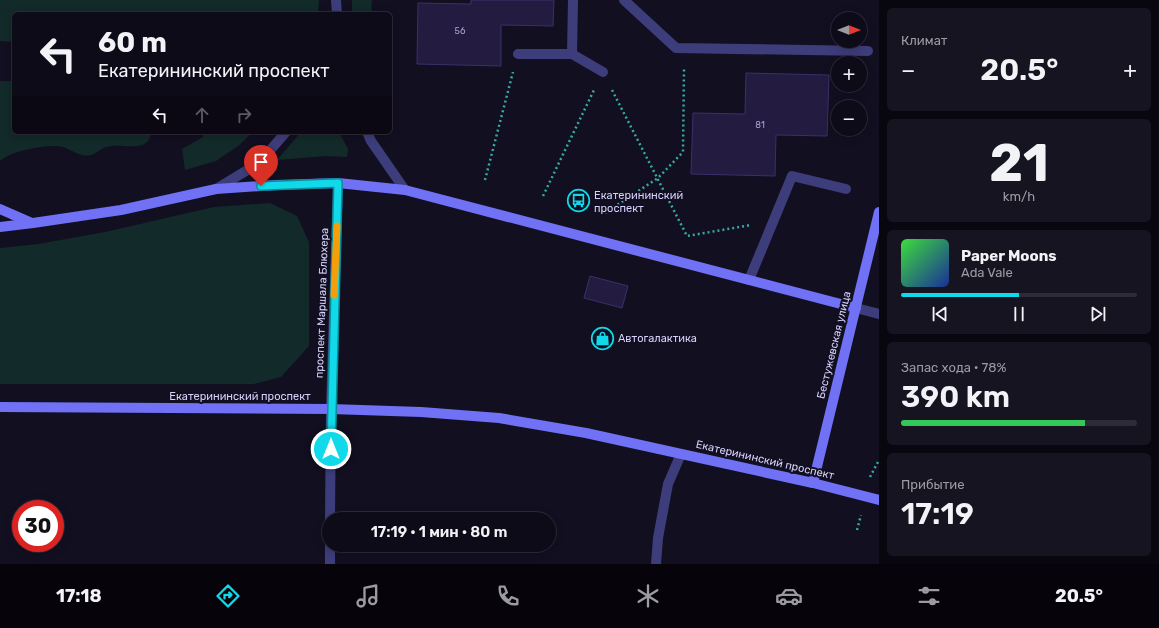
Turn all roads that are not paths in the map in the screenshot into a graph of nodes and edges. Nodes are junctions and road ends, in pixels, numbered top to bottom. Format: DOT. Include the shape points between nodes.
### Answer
graph roads {
  1 [pos="336,0"];
  2 [pos="573,0"];
  3 [pos="624,0"];
  4 [pos="337,12"];
  5 [pos="868,51"];
  6 [pos="518,54"];
  7 [pos="572,54"];
  8 [pos="603,72"];
  9 [pos="284,134"];
  10 [pos="368,134"];
  11 [pos="338,183"];
  12 [pos="846,189"];
  13 [pos="216,190"];
  14 [pos="405,190"];
  15 [pos="0,209"];
  16 [pos="879,212"];
  17 [pos="33,223"];
  18 [pos="0,227"];
  19 [pos="749,280"];
  20 [pos="856,308"];
  21 [pos="879,314"];
  22 [pos="0,407"];
  23 [pos="331,409"];
  24 [pos="681,454"];
  25 [pos="813,483"];
  26 [pos="879,500"];
  27 [pos="330,512"];
  28 [pos="330,552"];
  29 [pos="330,564"];
  30 [pos="656,564"];
  1 -- 4 [label="street"];
  2 -- 7 [label="street"];
  3 -- 5 [label="street" via="676,48"];
  6 -- 7 [label="street"];
  7 -- 8 [label="street"];
  9 -- 13 [label="street" via="259,163"];
  10 -- 14 [label="street"];
  11 -- 13 [label="street"];
  11 -- 14 [label="street"];
  11 -- 23 [label="street, проспект Маршала Блюхера"];
  12 -- 19 [label="street" via="792,176"];
  13 -- 17 [label="street" via="122,210"];
  14 -- 19 [label="street"];
  15 -- 17 [label="street"];
  16 -- 20 [label="street, Бестужевская улица"];
  17 -- 18 [label="street"];
  19 -- 20 [label="street"];
  20 -- 21 [label="street"];
  20 -- 25 [label="street, Бестужевская улица"];
  22 -- 23 [label="street, Екатерининский проспект"];
  23 -- 24 [label="street, Екатерининский проспект" via="499,418 570,429"];
  23 -- 27 [label="street, проспект Маршала Блюхера"];
  24 -- 25 [label="street, Екатерининский проспект"];
  24 -- 30 [label="street" via="668,484"];
  25 -- 26 [label="street, Екатерининский проспект"];
  28 -- 29 [label="street"];
}
